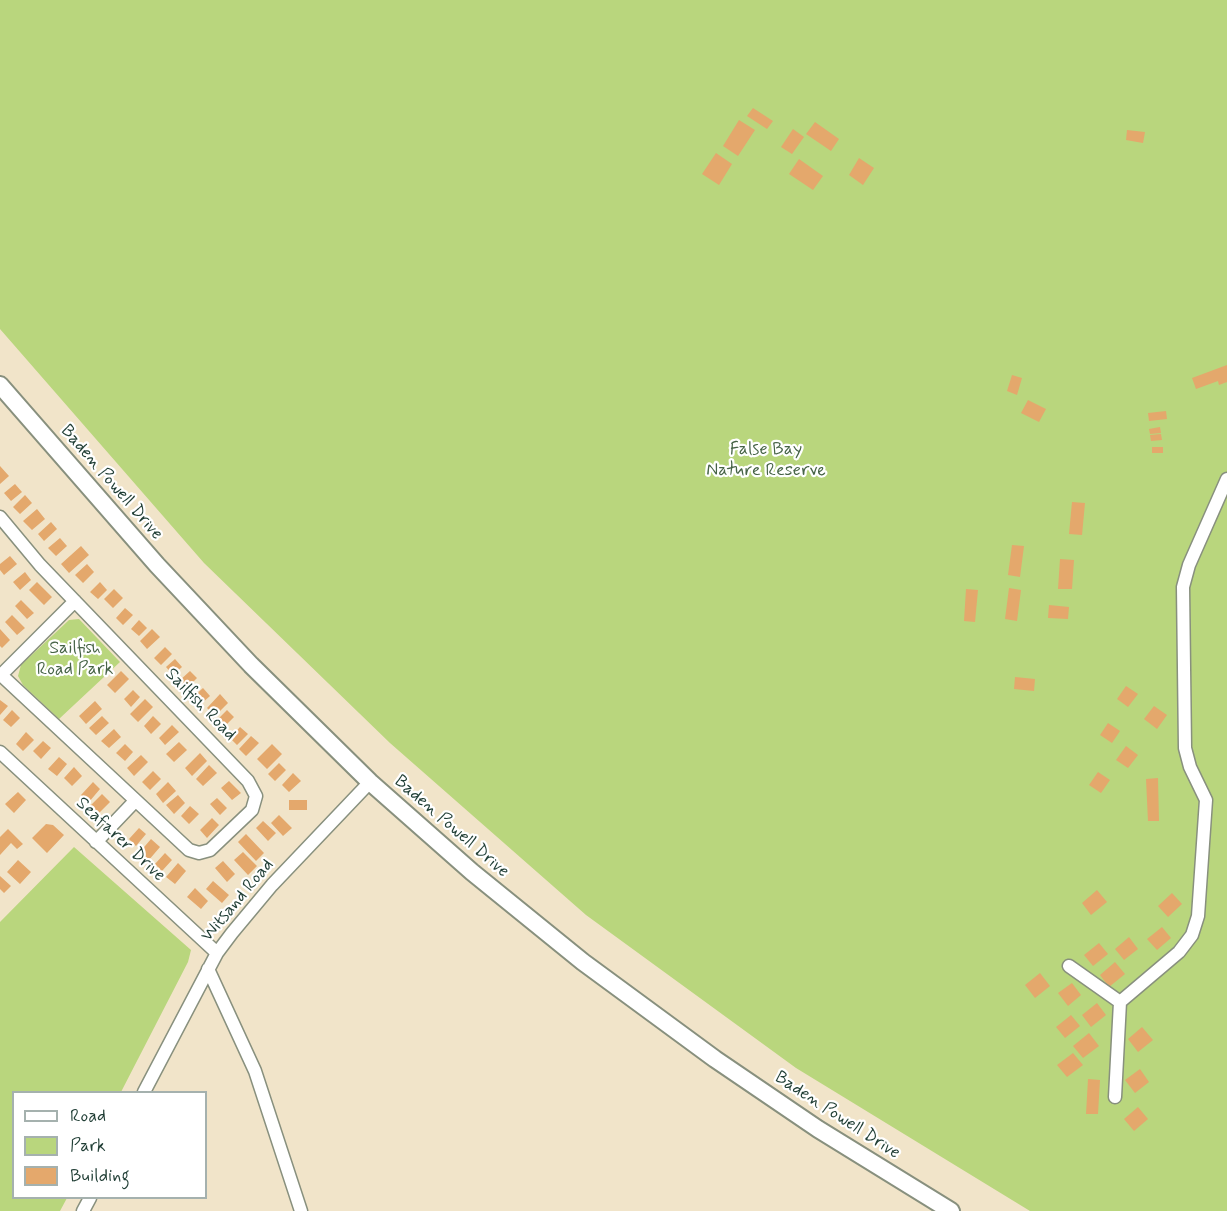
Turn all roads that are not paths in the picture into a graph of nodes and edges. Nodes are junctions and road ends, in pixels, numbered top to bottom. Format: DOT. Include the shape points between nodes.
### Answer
graph roads {
  1 [pos="0,385"];
  2 [pos="1227,479"];
  3 [pos="0,517"];
  4 [pos="75,601"];
  5 [pos="1,674"];
  6 [pos="0,752"];
  7 [pos="370,782"];
  8 [pos="135,801"];
  9 [pos="96,842"];
  10 [pos="217,953"];
  11 [pos="1070,966"];
  12 [pos="208,969"];
  13 [pos="1120,1002"];
  14 [pos="145,1091"];
  15 [pos="1115,1097"];
  16 [pos="301,1211"];
  17 [pos="951,1211"];
  1 -- 7 [label="main road, Baden Powell Drive" via="196,607"];
  2 -- 13 [label="street" via="1183,587 1185,748 1206,800 1198,916 1192,935 1179,952"];
  3 -- 4 [label="street, Sailfish Road"];
  4 -- 5 [label="street"];
  4 -- 8 [label="street, Sailfish Road" via="248,781 256,796 252,810 215,847 199,853 184,847"];
  5 -- 8 [label="street, Sailfish Road"];
  6 -- 9 [label="street, Seafarer Drive"];
  7 -- 10 [label="street, Witsand Road" via="250,910"];
  7 -- 17 [label="main road, Baden Powell Drive" via="499,894 649,1011 818,1129"];
  8 -- 9 [label="street"];
  9 -- 10 [label="street, Seafarer Drive"];
  10 -- 12 [label="street, Witsand Road"];
  11 -- 13 [label="street"];
  12 -- 14 [label="street, Witsand Road"];
  12 -- 16 [label="street" via="255,1071"];
  13 -- 15 [label="street"];
}
